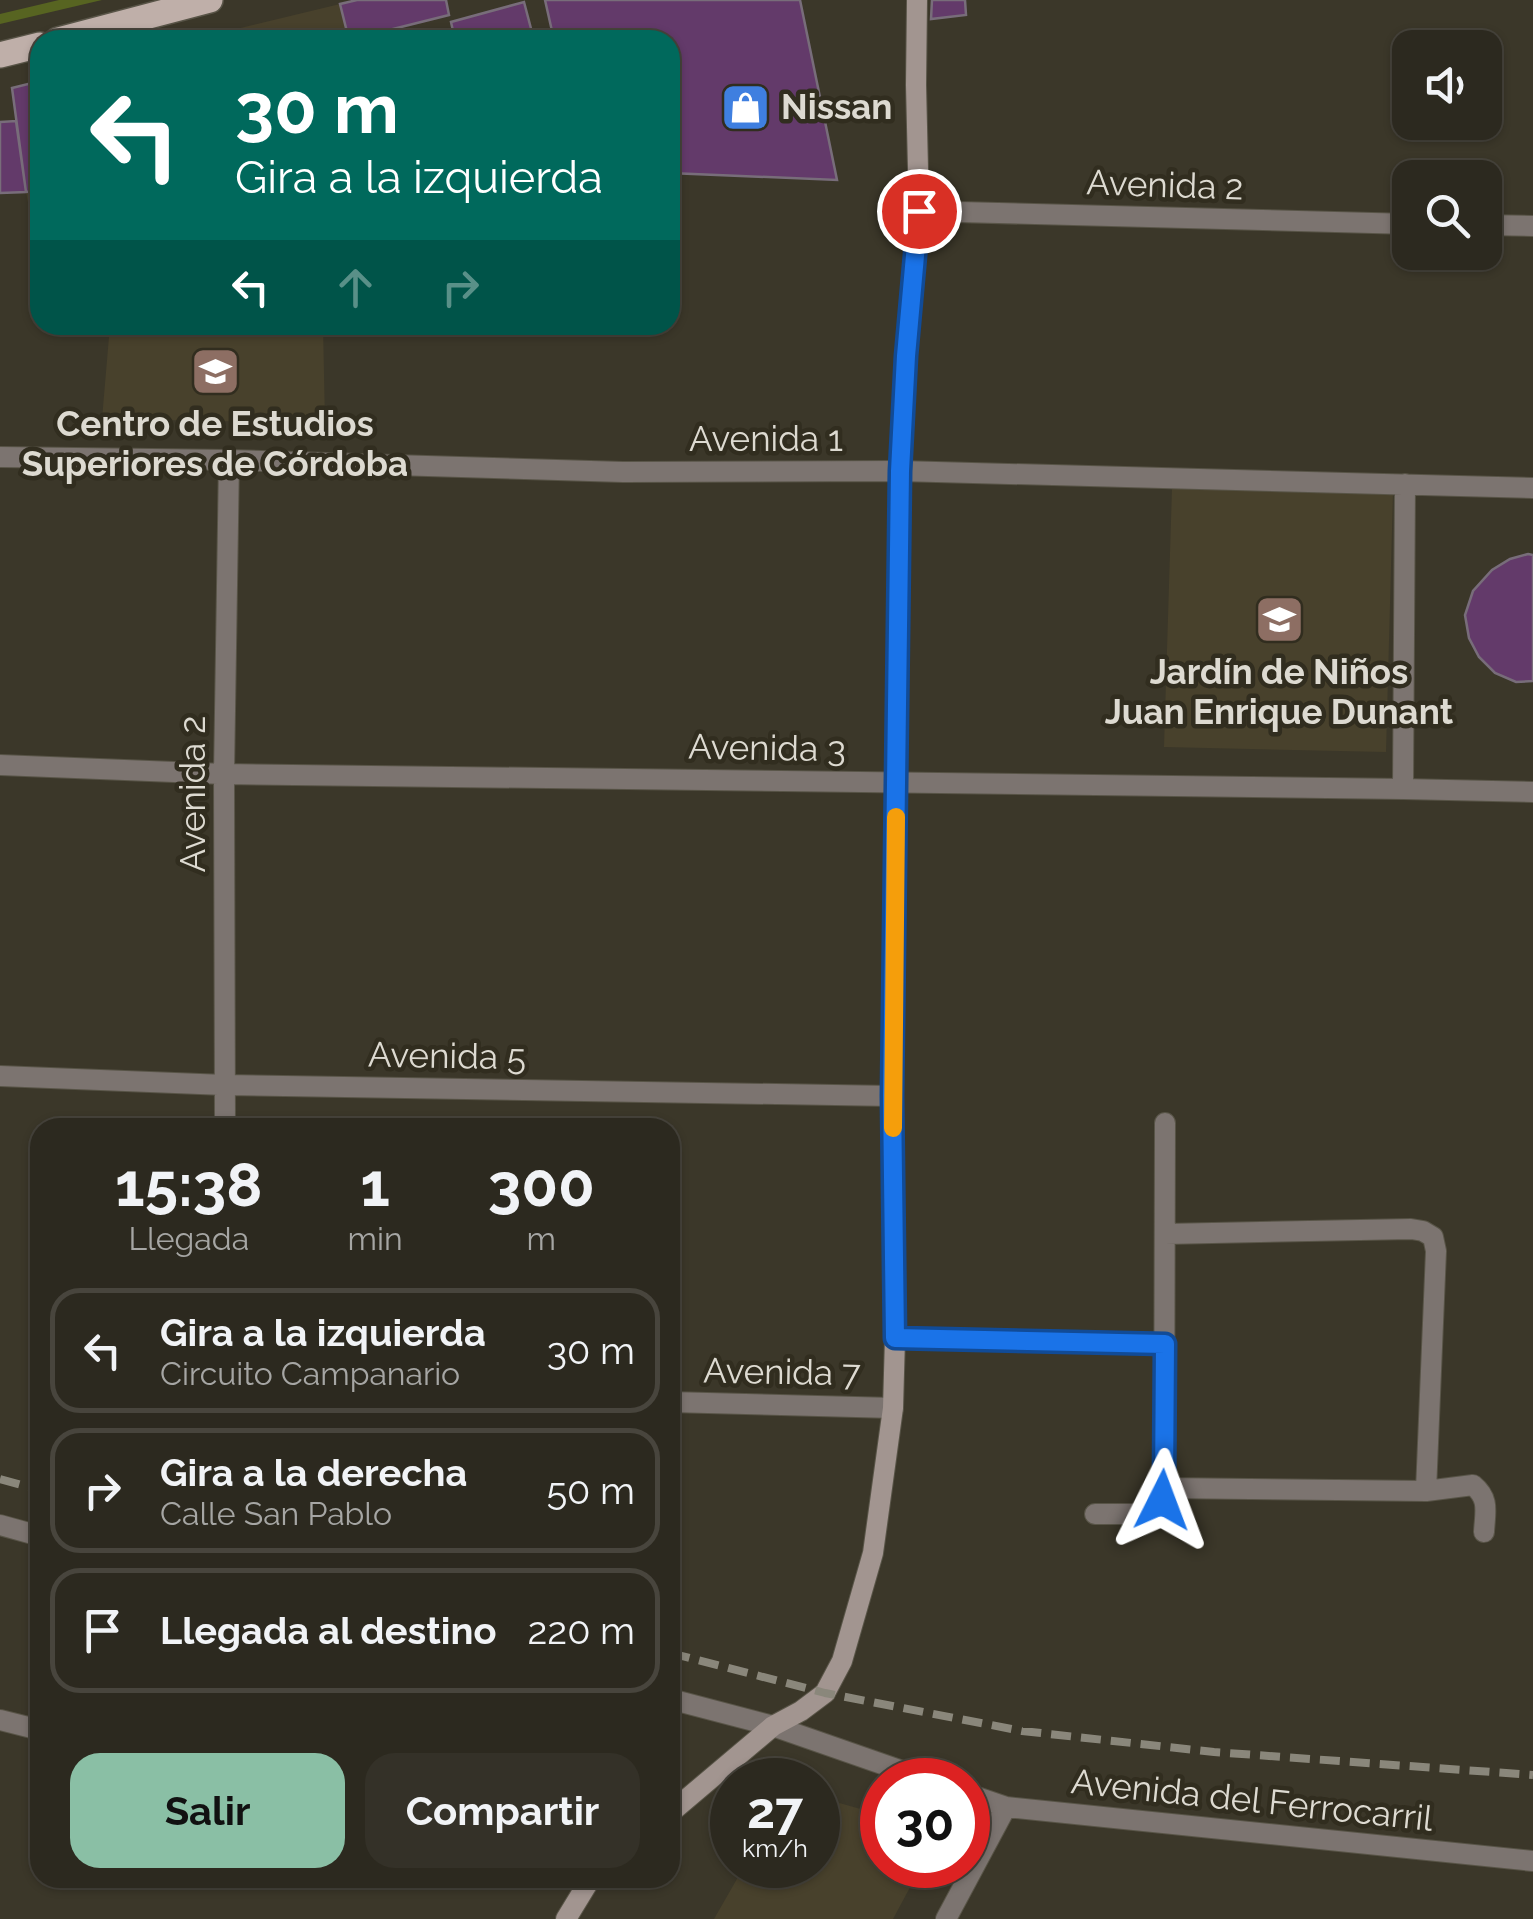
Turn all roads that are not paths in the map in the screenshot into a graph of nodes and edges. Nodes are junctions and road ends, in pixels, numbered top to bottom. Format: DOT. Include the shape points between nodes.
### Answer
graph roads {
  1 [pos="210,0"];
  2 [pos="917,0"];
  3 [pos="96,30"];
  4 [pos="30,48"];
  5 [pos="0,55"];
  6 [pos="919,211"];
  7 [pos="1392,224"];
  8 [pos="1502,225"];
  9 [pos="1533,226"];
  10 [pos="0,456"];
  11 [pos="229,460"];
  12 [pos="900,471"];
  13 [pos="1404,484"];
  14 [pos="1533,488"];
  15 [pos="0,764"];
  16 [pos="224,774"];
  17 [pos="896,782"];
  18 [pos="1403,788"];
  19 [pos="1533,792"];
  20 [pos="0,1076"];
  21 [pos="226,1084"];
  22 [pos="892,1096"];
  23 [pos="225,1118"];
  24 [pos="1165,1123"];
  25 [pos="1165,1234"];
  26 [pos="895,1338"];
  27 [pos="1165,1344"];
  28 [pos="680,1402"];
  29 [pos="893,1408"];
  30 [pos="1164,1488"];
  31 [pos="1426,1491"];
  32 [pos="1095,1514"];
  33 [pos="0,1525"];
  34 [pos="1484,1532"];
  35 [pos="30,1533"];
  36 [pos="680,1702"];
  37 [pos="0,1720"];
  38 [pos="774,1726"];
  39 [pos="30,1728"];
  40 [pos="865,1758"];
  41 [pos="990,1802"];
  42 [pos="680,1804"];
  43 [pos="1006,1807"];
  44 [pos="1533,1861"];
  45 [pos="584,1888"];
  46 [pos="566,1919"];
  47 [pos="946,1919"];
  1 -- 3 [label="main road"];
  2 -- 6 [label="street"];
  4 -- 5 [label="main road"];
  6 -- 7 [label="street, Avenida 2"];
  6 -- 12 [label="street"];
  8 -- 9 [label="street"];
  10 -- 11 [label="street, Avenida 1"];
  11 -- 12 [label="street, Avenida 1" via="623,472"];
  11 -- 16 [label="street, Avenida 2"];
  12 -- 13 [label="street, Avenida 1"];
  12 -- 17 [label="street"];
  13 -- 14 [label="street, Avenida 1"];
  13 -- 18 [label="street"];
  15 -- 16 [label="street, Avenida 3"];
  16 -- 17 [label="street, Avenida 3"];
  16 -- 21 [label="street, Avenida 2"];
  17 -- 18 [label="street, Avenida 3"];
  17 -- 22 [label="street"];
  18 -- 19 [label="street, Avenida 3"];
  20 -- 21 [label="street, Avenida 5"];
  21 -- 22 [label="street, Avenida 5"];
  21 -- 23 [label="street, Avenida 2"];
  22 -- 26 [label="street"];
  24 -- 25 [label="street"];
  25 -- 27 [label="street"];
  25 -- 31 [label="street" via="1411,1229 1432,1237"];
  26 -- 27 [label="street"];
  26 -- 29 [label="street"];
  27 -- 30 [label="street"];
  28 -- 29 [label="street, Avenida 7"];
  29 -- 38 [label="street" via="873,1553 842,1661 825,1693"];
  30 -- 31 [label="street"];
  30 -- 32 [label="street" via="1149,1514"];
  31 -- 34 [label="street" via="1473,1485 1483,1493"];
  33 -- 35 [label="street"];
  36 -- 38 [label="street"];
  37 -- 39 [label="street"];
  38 -- 40 [label="street"];
  38 -- 42 [label="street"];
  41 -- 43 [label="street, Avenida del Ferrocarril"];
  43 -- 44 [label="street, Avenida del Ferrocarril"];
  43 -- 47 [label="street"];
  45 -- 46 [label="street"];
}
